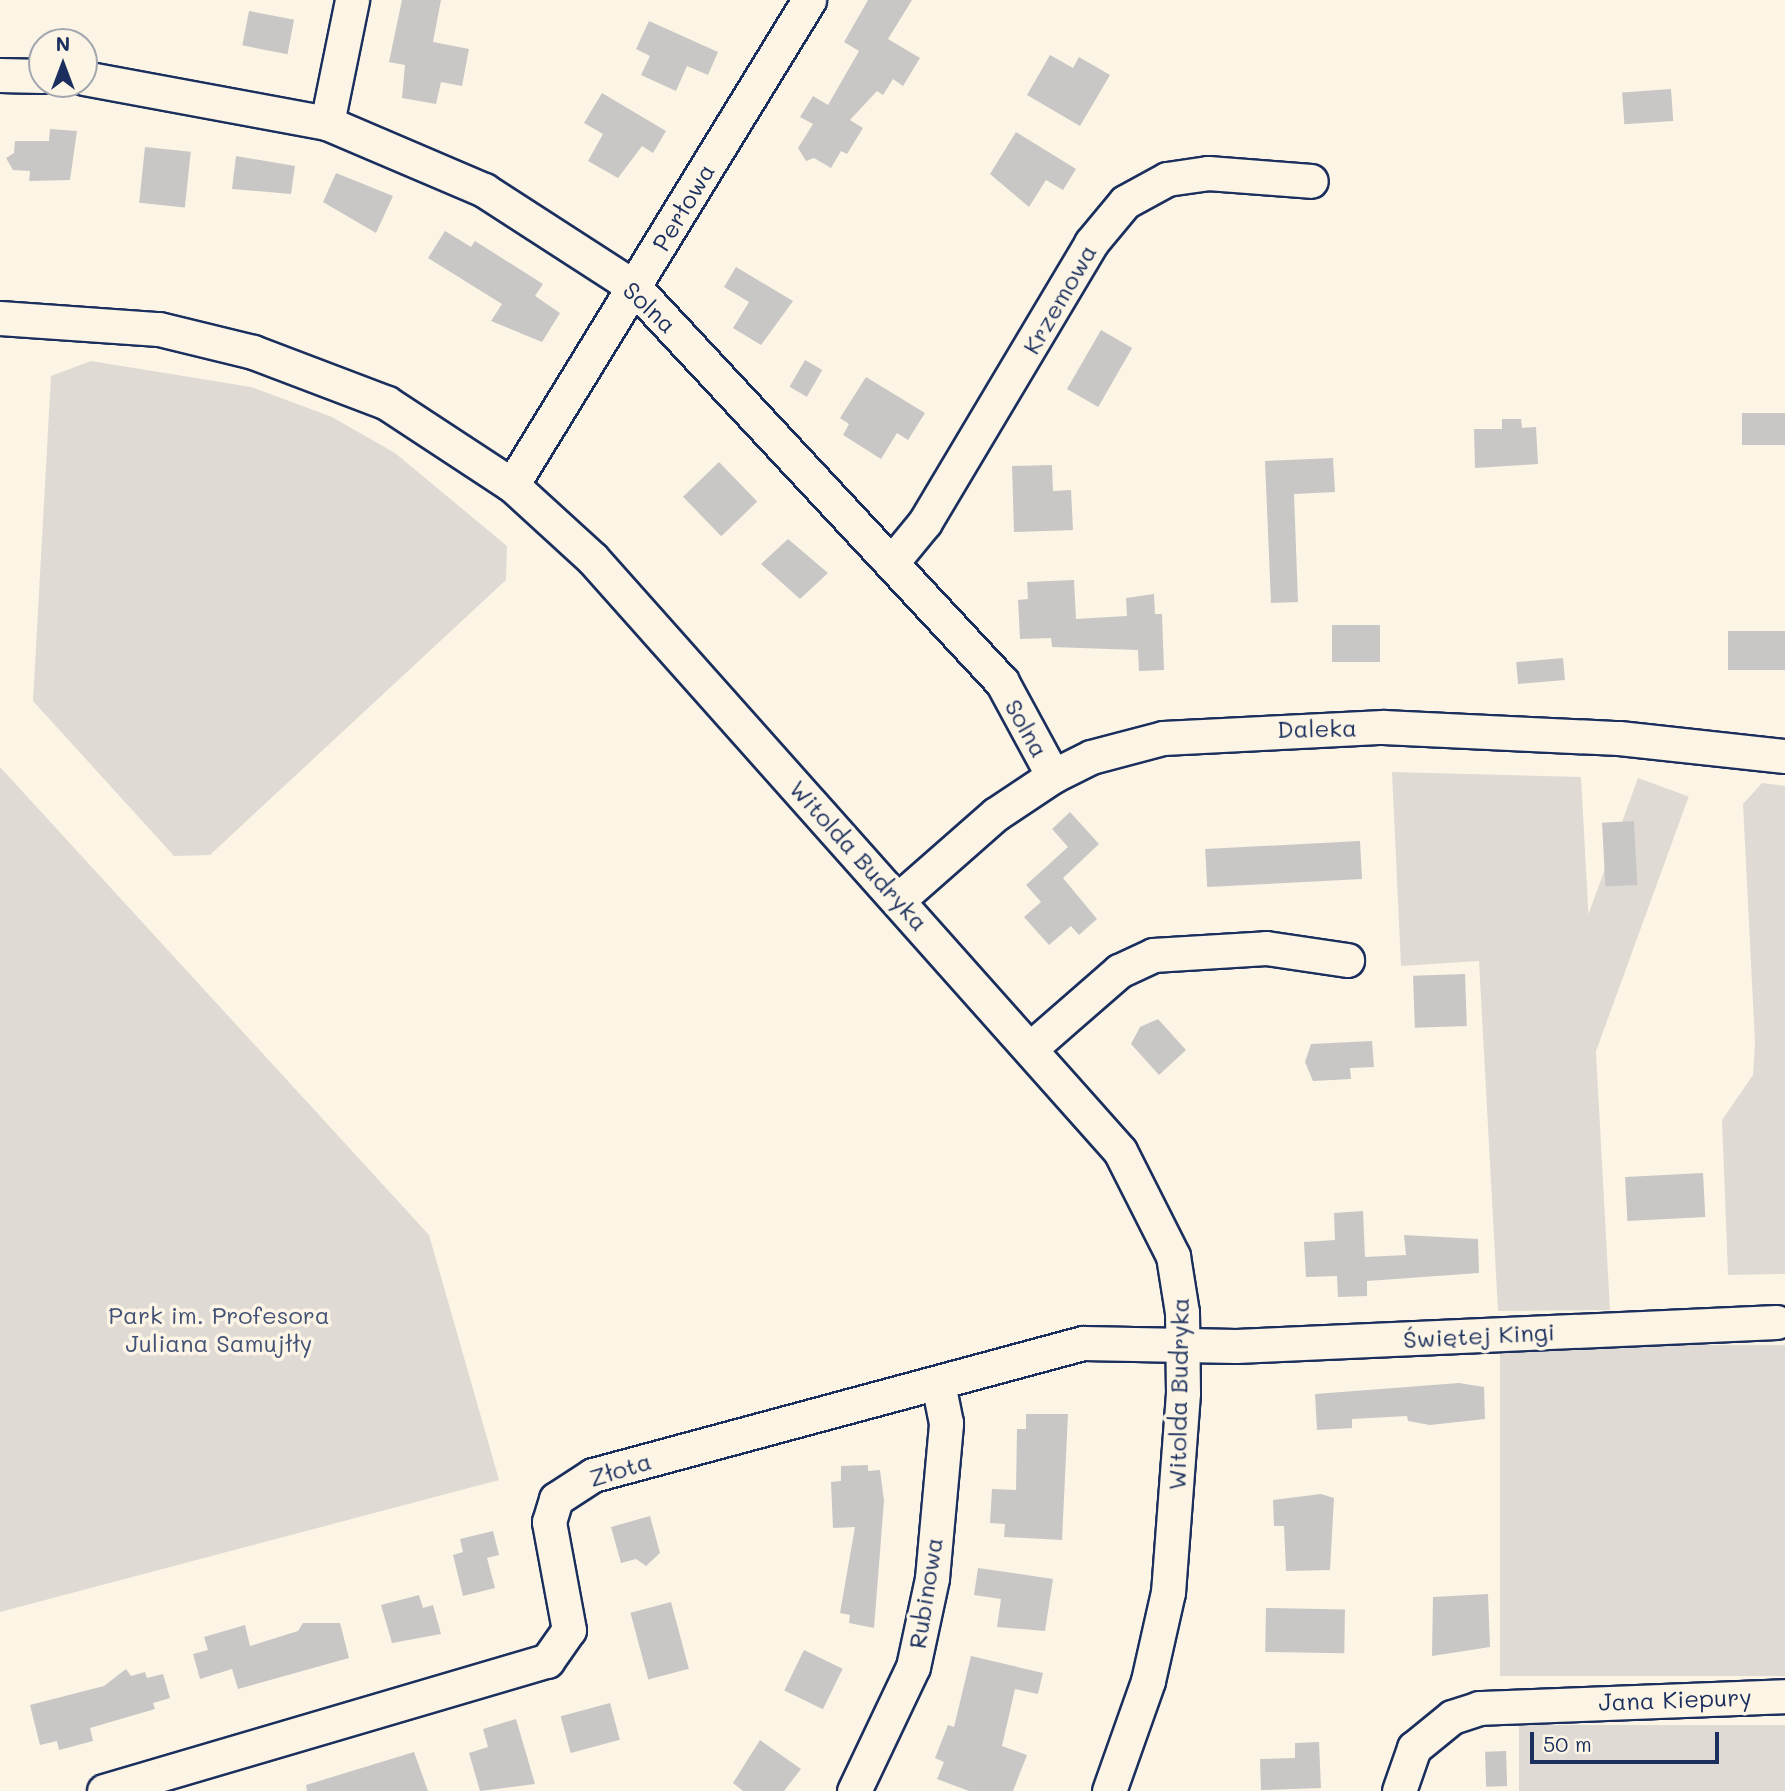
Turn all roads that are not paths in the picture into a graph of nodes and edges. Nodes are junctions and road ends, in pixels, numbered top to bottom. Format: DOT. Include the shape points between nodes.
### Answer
graph roads {
  1 [pos="352,0"];
  2 [pos="808,0"];
  3 [pos="0,75"];
  4 [pos="28,76"];
  5 [pos="98,81"];
  6 [pos="327,122"];
  7 [pos="1311,181"];
  8 [pos="634,287"];
  9 [pos="0,318"];
  10 [pos="512,485"];
  11 [pos="893,561"];
  12 [pos="1785,756"];
  13 [pos="1053,776"];
  14 [pos="898,900"];
  15 [pos="1347,960"];
  16 [pos="1031,1048"];
  17 [pos="1776,1322"];
  18 [pos="1182,1343"];
  19 [pos="938,1383"];
  20 [pos="1785,1696"];
  21 [pos="104,1791"];
  22 [pos="854,1791"];
  23 [pos="1109,1791"];
  24 [pos="1399,1791"];
  1 -- 6 [label="street"];
  2 -- 8 [label="street, Perłowa"];
  3 -- 4 [label="street"];
  5 -- 6 [label="street, Solna"];
  6 -- 8 [label="street, Solna" via="484,190"];
  7 -- 11 [label="street, Krzemowa" via="1208,173 1167,179 1125,202 1091,243 917,536"];
  8 -- 10 [label="street, Perłowa"];
  8 -- 11 [label="street, Solna"];
  9 -- 10 [label="street, Witolda Budryka" via="159,329 253,352 387,403"];
  10 -- 14 [label="street, Witolda Budryka" via="592,558"];
  11 -- 13 [label="street, Solna" via="1002,682"];
  12 -- 13 [label="street, Daleka" via="1531,732 1315,727 1163,738 1091,757"];
  13 -- 14 [label="street, Daleka" via="996,814"];
  14 -- 16 [label="street, Witolda Budryka"];
  15 -- 16 [label="street" via="1266,948 1153,955 1119,971"];
  16 -- 18 [label="street, Witolda Budryka" via="1143,1187 1173,1256"];
  17 -- 18 [label="street, Świętej Kingi"];
  18 -- 19 [label="street, Złota" via="1083,1343"];
  18 -- 23 [label="street, Witolda Budryka" via="1168,1592 1148,1682"];
  19 -- 21 [label="street, Złota" via="577,1482 556,1499 549,1522 569,1630 548,1661"];
  19 -- 22 [label="street, Rubinowa" via="946,1423 932,1578 913,1667"];
  20 -- 24 [label="street, Jana Kiepury" via="1479,1708 1452,1717 1414,1748"];
}
